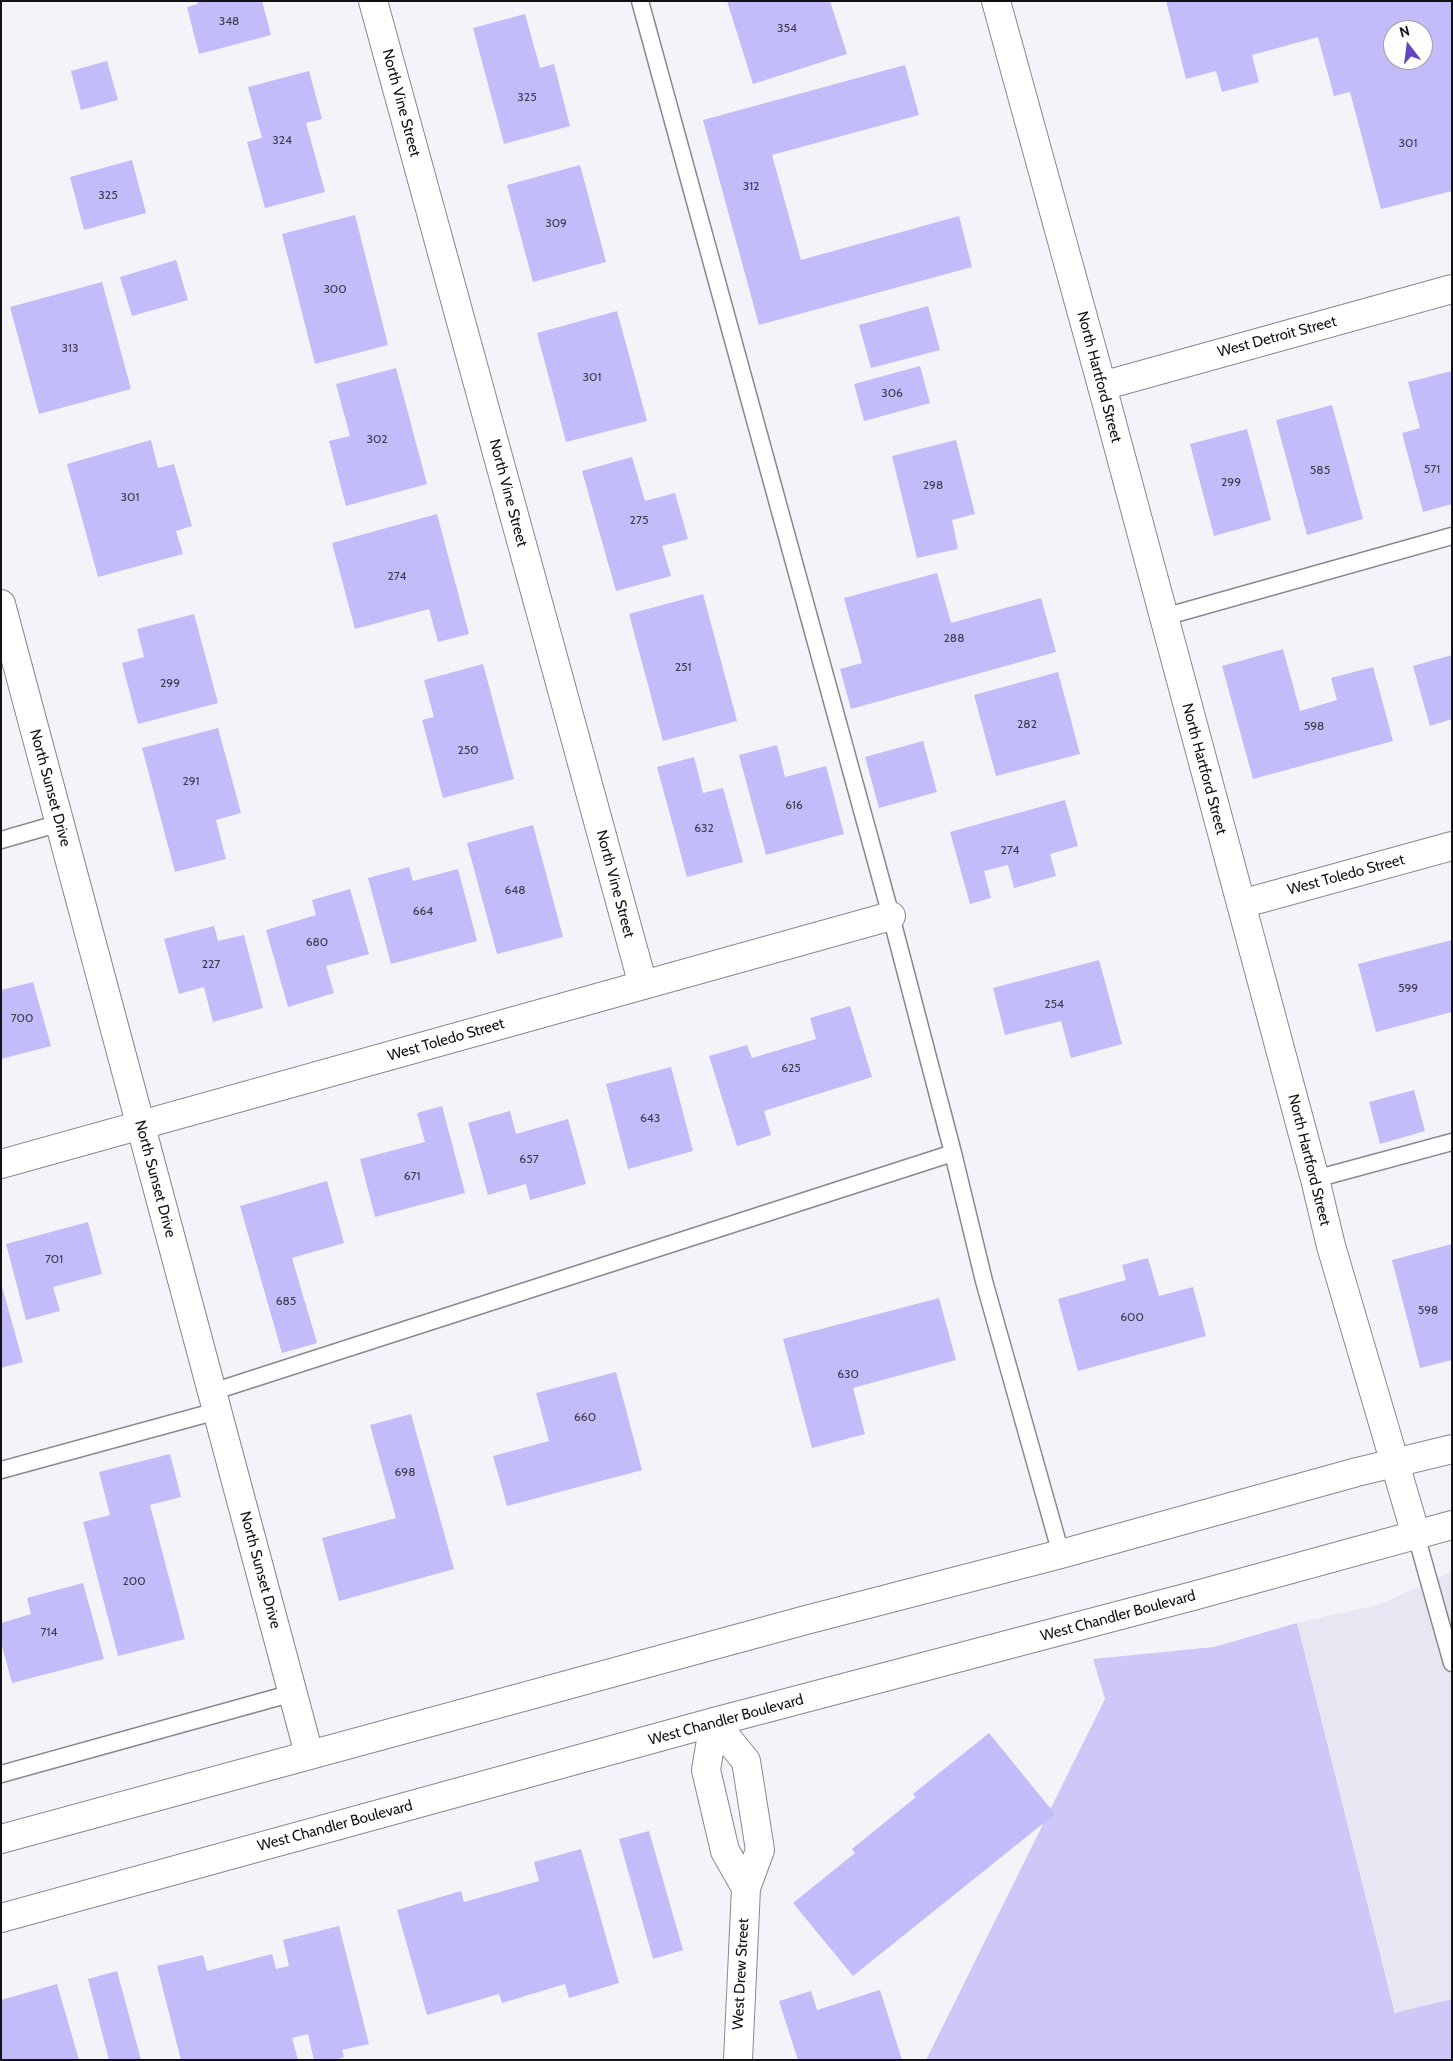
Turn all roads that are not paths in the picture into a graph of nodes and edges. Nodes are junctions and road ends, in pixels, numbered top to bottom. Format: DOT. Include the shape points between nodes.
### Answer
graph roads {
  1 [pos="373,1"];
  2 [pos="640,1"];
  3 [pos="996,1"];
  4 [pos="1452,289"];
  5 [pos="1102,386"];
  6 [pos="1452,536"];
  7 [pos="1,604"];
  8 [pos="1164,617"];
  9 [pos="60,824"];
  10 [pos="1,840"];
  11 [pos="1452,846"];
  12 [pos="1241,904"];
  13 [pos="890,916"];
  14 [pos="643,985"];
  15 [pos="141,1125"];
  16 [pos="1452,1142"];
  17 [pos="952,1153"];
  18 [pos="1,1164"];
  19 [pos="1315,1179"];
  20 [pos="215,1401"];
  21 [pos="1452,1449"];
  22 [pos="1395,1463"];
  23 [pos="1,1470"];
  24 [pos="1452,1525"];
  25 [pos="1416,1535"];
  26 [pos="1060,1554"];
  27 [pos="1452,1663"];
  28 [pos="293,1694"];
  29 [pos="714,1722"];
  30 [pos="309,1754"];
  31 [pos="1,1774"];
  32 [pos="1,1840"];
  33 [pos="746,1888"];
  34 [pos="1,1918"];
  35 [pos="738,2060"];
  1 -- 14 [label="street, North Vine Street"];
  2 -- 13 [label="lane"];
  3 -- 5 [label="street, North Hartford Street"];
  4 -- 5 [label="street, West Detroit Street"];
  5 -- 8 [label="street, North Hartford Street"];
  6 -- 8 [label="lane"];
  7 -- 9 [label="street, North Sunset Drive"];
  8 -- 12 [label="street, North Hartford Street"];
  9 -- 10 [label="lane"];
  9 -- 15 [label="street, North Sunset Drive"];
  11 -- 12 [label="street, West Toledo Street"];
  12 -- 19 [label="street, North Hartford Street"];
  13 -- 14 [label="street, West Toledo Street"];
  13 -- 17 [label="lane"];
  14 -- 15 [label="street, West Toledo Street"];
  15 -- 18 [label="street, West Toledo Street"];
  15 -- 20 [label="street, North Sunset Drive"];
  16 -- 19 [label="lane"];
  17 -- 20 [label="lane"];
  17 -- 26 [label="lane"];
  19 -- 22 [label="street, North Hartford Street" via="1331,1246"];
  20 -- 23 [label="lane"];
  20 -- 28 [label="street, North Sunset Drive"];
  21 -- 22 [label="street"];
  22 -- 25 [label="street, North Hartford Street"];
  22 -- 26 [label="street"];
  24 -- 25 [label="street, West Chandler Boulevard"];
  25 -- 27 [label="lane"];
  25 -- 29 [label="street, West Chandler Boulevard"];
  26 -- 30 [label="street"];
  28 -- 30 [label="street, North Sunset Drive"];
  28 -- 31 [label="lane"];
  29 -- 33 [label="street" via="706,1770 724,1851"];
  29 -- 33 [label="street, West Drew Street" via="746,1761 760,1850"];
  29 -- 34 [label="street, West Chandler Boulevard"];
  30 -- 32 [label="street"];
  33 -- 35 [label="street, West Drew Street"];
}
